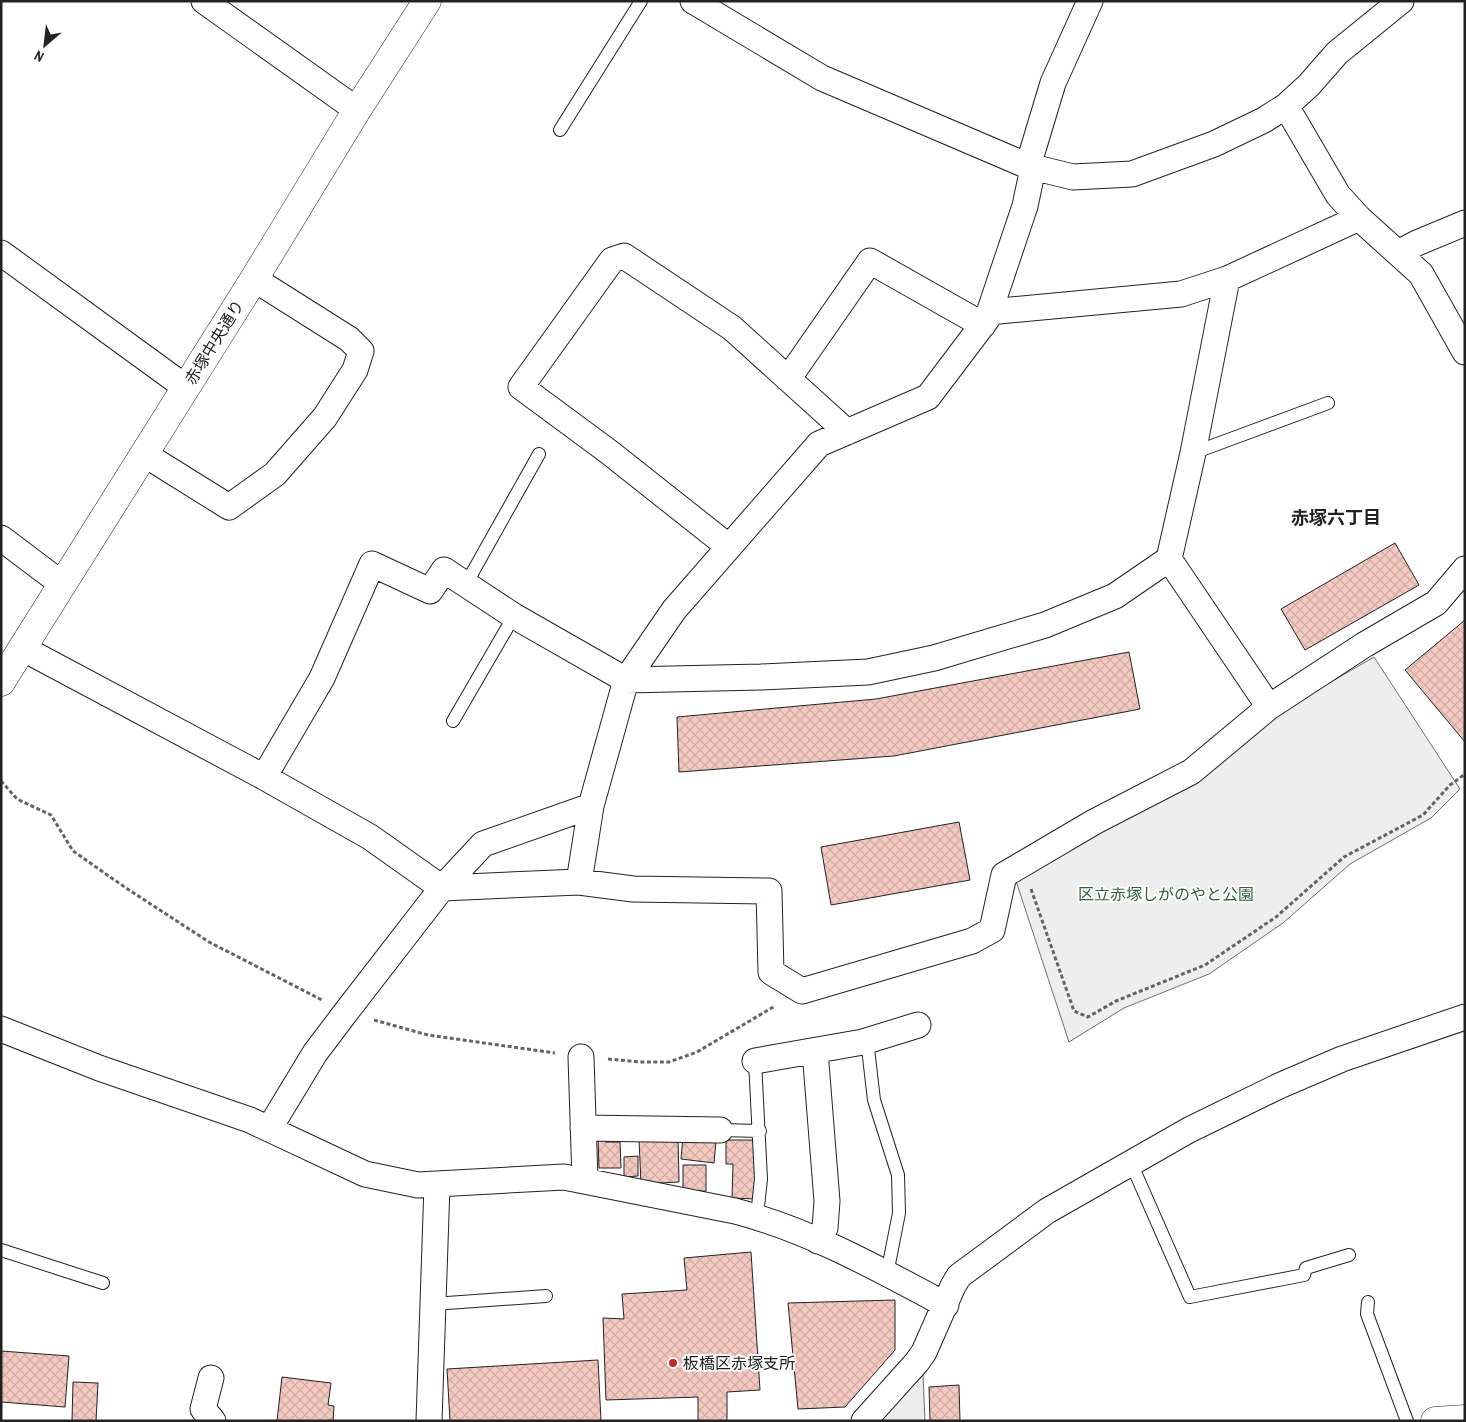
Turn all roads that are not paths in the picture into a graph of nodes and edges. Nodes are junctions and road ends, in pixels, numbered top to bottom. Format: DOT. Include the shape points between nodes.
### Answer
graph roads {
  1 [pos="204,1"];
  2 [pos="427,1"];
  3 [pos="641,1"];
  4 [pos="693,1"];
  5 [pos="1090,1"];
  6 [pos="1401,1"];
  7 [pos="1286,106"];
  8 [pos="357,110"];
  9 [pos="560,130"];
  10 [pos="1031,167"];
  11 [pos="1359,218"];
  12 [pos="1465,223"];
  13 [pos="1398,253"];
  14 [pos="1,254"];
  15 [pos="254,279"];
  16 [pos="1227,279"];
  17 [pos="986,319"];
  18 [pos="1465,352"];
  19 [pos="788,379"];
  20 [pos="186,387"];
  21 [pos="1328,403"];
  22 [pos="847,432"];
  23 [pos="1193,453"];
  24 [pos="144,454"];
  25 [pos="539,454"];
  26 [pos="1,538"];
  27 [pos="730,547"];
  28 [pos="1169,558"];
  29 [pos="1465,569"];
  30 [pos="62,584"];
  31 [pos="466,584"];
  32 [pos="514,616"];
  33 [pos="22,648"];
  34 [pos="626,680"];
  35 [pos="1,682"];
  36 [pos="1269,707"];
  37 [pos="453,721"];
  38 [pos="264,777"];
  39 [pos="591,806"];
  40 [pos="580,882"];
  41 [pos="442,888"];
  42 [pos="1465,1017"];
  43 [pos="918,1025"];
  44 [pos="1,1029"];
  45 [pos="867,1040"];
  46 [pos="815,1050"];
  47 [pos="581,1057"];
  48 [pos="755,1061"];
  49 [pos="583,1128"];
  50 [pos="269,1129"];
  51 [pos="720,1130"];
  52 [pos="760,1131"];
  53 [pos="1130,1163"];
  54 [pos="585,1180"];
  55 [pos="437,1185"];
  56 [pos="757,1216"];
  57 [pos="818,1241"];
  58 [pos="1,1250"];
  59 [pos="1349,1256"];
  60 [pos="887,1274"];
  61 [pos="103,1284"];
  62 [pos="546,1296"];
  63 [pos="1368,1302"];
  64 [pos="433,1304"];
  65 [pos="946,1305"];
  66 [pos="211,1378"];
  67 [pos="1465,1419"];
  68 [pos="213,1421"];
  69 [pos="429,1421"];
  70 [pos="864,1421"];
  71 [pos="1407,1421"];
  72 [pos="1435,1421"];
  1 -- 8 [label="street"];
  2 -- 8 [label="street, 赤塚中央通り"];
  3 -- 9 [label="lane"];
  4 -- 10 [label="street" via="822,78"];
  5 -- 10 [label="street" via="1053,83"];
  6 -- 7 [label="street" via="1337,53"];
  7 -- 10 [label="street" via="1214,144 1132,174 1073,177"];
  7 -- 11 [label="street" via="1338,195"];
  8 -- 15 [label="street, 赤塚中央通り"];
  10 -- 17 [label="street" via="1025,206"];
  11 -- 13 [label="street"];
  11 -- 16 [label="street"];
  12 -- 13 [label="street"];
  13 -- 18 [label="street" via="1421,274"];
  14 -- 20 [label="street"];
  15 -- 20 [label="street, 赤塚中央通り"];
  15 -- 24 [label="street" via="349,339 361,351 355,370 325,417 276,474 229,506"];
  16 -- 17 [label="street" via="1181,294"];
  16 -- 23 [label="street"];
  17 -- 19 [label="street" via="870,261"];
  17 -- 22 [label="street" via="928,397"];
  19 -- 22 [label="street"];
  19 -- 27 [label="street" via="732,328 624,256 612,260 521,387"];
  20 -- 24 [label="street, 赤塚中央通り"];
  21 -- 23 [label="lane"];
  22 -- 27 [label="street" via="819,444"];
  23 -- 28 [label="street"];
  24 -- 30 [label="street, 赤塚中央通り"];
  25 -- 31 [label="lane"];
  26 -- 30 [label="street"];
  27 -- 34 [label="street" via="674,610"];
  28 -- 34 [label="street" via="1115,596 1080,611 1045,625 925,660 868,672"];
  28 -- 36 [label="street"];
  29 -- 36 [label="street" via="1436,603"];
  30 -- 33 [label="street, 赤塚中央通り"];
  31 -- 32 [label="street"];
  31 -- 38 [label="street" via="444,570 430,591 372,564 322,678"];
  32 -- 34 [label="street"];
  32 -- 37 [label="lane"];
  33 -- 35 [label="street, 赤塚中央通り"];
  33 -- 38 [label="street"];
  34 -- 39 [label="street"];
  36 -- 40 [label="street" via="1192,772 1094,822 1004,875 992,930 972,941 802,991 771,972 770,891 633,889"];
  38 -- 41 [label="street" via="370,837"];
  39 -- 40 [label="street"];
  39 -- 41 [label="street" via="483,844"];
  40 -- 41 [label="street"];
  41 -- 50 [label="street" via="315,1053"];
  42 -- 53 [label="street" via="1342,1059 1279,1086"];
  43 -- 45 [label="street"];
  44 -- 50 [label="street"];
  45 -- 46 [label="street"];
  45 -- 60 [label="lane" via="874,1100 898,1175 899,1213"];
  46 -- 48 [label="street"];
  46 -- 57 [label="street" via="827,1201 826,1228"];
  47 -- 49 [label="street"];
  48 -- 52 [label="lane"];
  49 -- 51 [label="street"];
  49 -- 54 [label="street"];
  50 -- 55 [label="street" via="365,1174 418,1185"];
  51 -- 52 [label="lane"];
  52 -- 56 [label="lane" via="761,1180"];
  53 -- 59 [label="lane" via="1190,1297 1304,1275 1306,1268"];
  53 -- 65 [label="street" via="1047,1211 960,1276"];
  54 -- 55 [label="street" via="564,1177"];
  54 -- 56 [label="street"];
  55 -- 64 [label="street"];
  56 -- 57 [label="street"];
  57 -- 60 [label="street"];
  58 -- 61 [label="lane"];
  60 -- 65 [label="street"];
  62 -- 64 [label="lane"];
  63 -- 71 [label="lane" via="1367,1314"];
  64 -- 69 [label="street"];
  65 -- 70 [label="street" via="917,1362"];
  66 -- 68 [label="street" via="202,1408"];
  67 -- 72 [label="street"];
}
